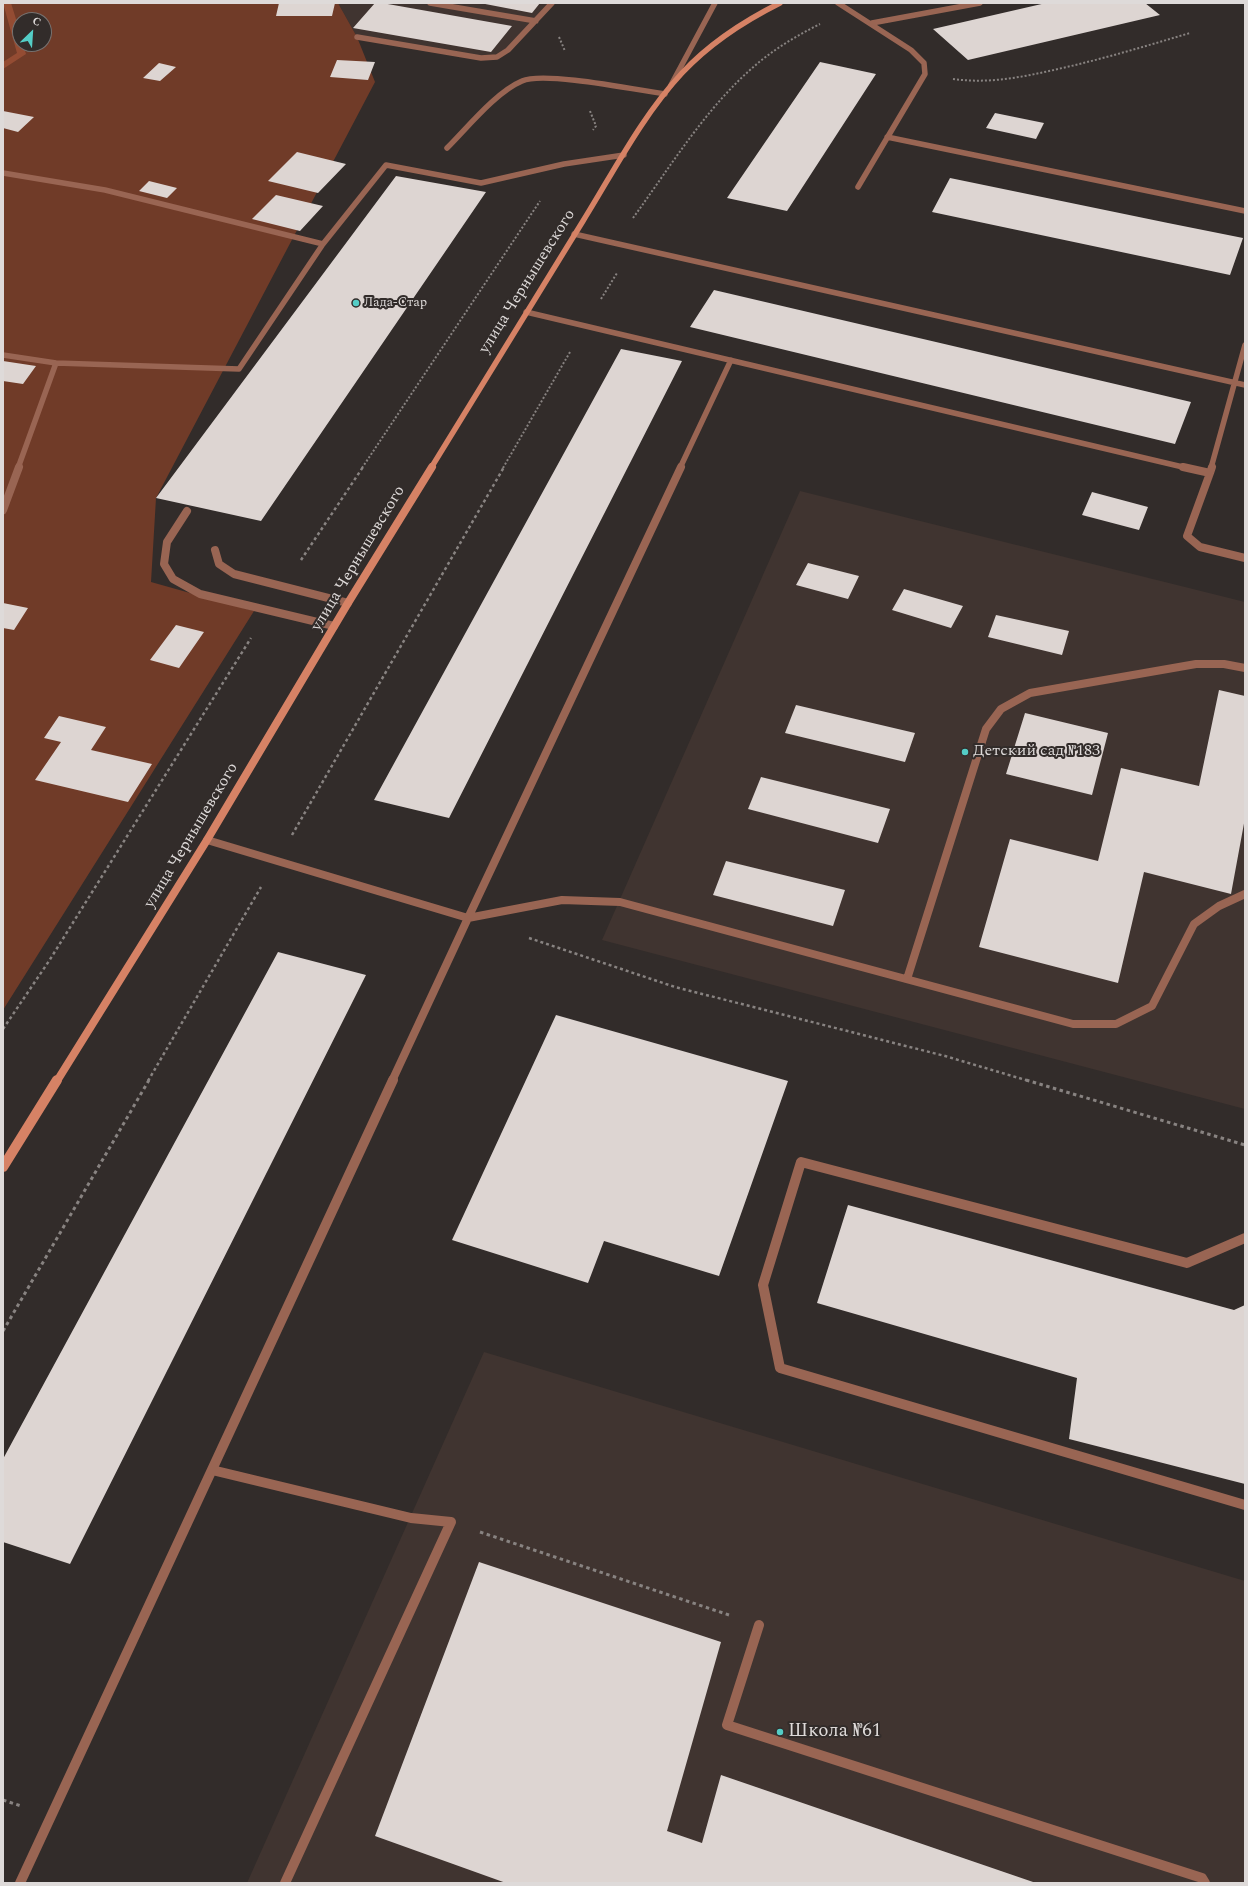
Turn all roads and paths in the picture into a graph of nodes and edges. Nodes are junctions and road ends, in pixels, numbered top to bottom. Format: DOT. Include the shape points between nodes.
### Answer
graph roads {
  1 [pos="430,3"];
  2 [pos="552,3"];
  3 [pos="715,3"];
  4 [pos="780,3"];
  5 [pos="838,3"];
  6 [pos="980,3"];
  7 [pos="852,11"];
  8 [pos="536,21"];
  9 [pos="872,23"];
  10 [pos="1190,33"];
  11 [pos="357,37"];
  12 [pos="925,74"];
  13 [pos="578,81"];
  14 [pos="671,86"];
  15 [pos="665,94"];
  16 [pos="887,137"];
  17 [pos="447,148"];
  18 [pos="624,155"];
  19 [pos="564,164"];
  20 [pos="3,173"];
  21 [pos="858,187"];
  22 [pos="1245,211"];
  23 [pos="574,234"];
  24 [pos="323,244"];
  25 [pos="623,244"];
  26 [pos="526,312"];
  27 [pos="585,325"];
  28 [pos="1245,345"];
  29 [pos="3,355"];
  30 [pos="731,360"];
  31 [pos="56,363"];
  32 [pos="1236,383"];
  33 [pos="1245,385"];
  34 [pos="1210,473"];
  35 [pos="3,510"];
  36 [pos="187,511"];
  37 [pos="215,550"];
  38 [pos="1245,558"];
  39 [pos="283,587"];
  40 [pos="348,603"];
  41 [pos="268,611"];
  42 [pos="334,626"];
  43 [pos="1245,668"];
  44 [pos="207,840"];
  45 [pos="277,860"];
  46 [pos="1245,894"];
  47 [pos="468,918"];
  48 [pos="527,938"];
  49 [pos="907,980"];
  50 [pos="3,1028"];
  51 [pos="1245,1145"];
  52 [pos="3,1167"];
  53 [pos="1245,1238"];
  54 [pos="3,1331"];
  55 [pos="212,1470"];
  56 [pos="1245,1505"];
  57 [pos="451,1522"];
  58 [pos="759,1625"];
  59 [pos="20,1883"];
  60 [pos="285,1883"];
  61 [pos="1205,1883"];
  1 -- 8 [label="street"];
  2 -- 8 [label="street"];
  3 -- 14 [label="street"];
  4 -- 14 [label="street, улица Чернышевского" via="725,35 702,53"];
  5 -- 7 [label="street"];
  6 -- 9 [label="street"];
  7 -- 9 [label="street"];
  7 -- 25 [label="path" via="806,30 757,63 722,98 625,230"];
  8 -- 11 [label="street" via="508,50 496,56 480,58"];
  8 -- 13 [label="path" via="555,27"];
  9 -- 12 [label="street" via="912,50 924,63"];
  10 -- 12 [label="path" via="1099,60 1021,77 981,81"];
  12 -- 16 [label="street"];
  13 -- 15 [label="street"];
  13 -- 17 [label="street" via="536,78 523,80 504,91"];
  13 -- 19 [label="path" via="596,126"];
  14 -- 15 [label="street, улица Чернышевского"];
  15 -- 18 [label="street, улица Чернышевского"];
  16 -- 21 [label="street"];
  16 -- 22 [label="street"];
  18 -- 19 [label="street"];
  18 -- 23 [label="street, улица Чернышевского"];
  19 -- 24 [label="street" via="481,183 386,165"];
  19 -- 39 [label="path"];
  20 -- 24 [label="street" via="105,190"];
  23 -- 25 [label="street"];
  23 -- 26 [label="street, улица Чернышевского"];
  24 -- 31 [label="street" via="239,369"];
  25 -- 27 [label="path" via="623,263"];
  25 -- 32 [label="street"];
  26 -- 27 [label="street"];
  26 -- 40 [label="street, улица Чернышевского"];
  27 -- 30 [label="street"];
  27 -- 45 [label="path"];
  28 -- 32 [label="street"];
  29 -- 31 [label="street"];
  30 -- 34 [label="street"];
  30 -- 47 [label="street"];
  31 -- 35 [label="street"];
  32 -- 33 [label="street"];
  32 -- 34 [label="street"];
  34 -- 38 [label="street" via="1187,536 1200,547"];
  36 -- 41 [label="street" via="167,542 164,564 173,579 200,594"];
  37 -- 39 [label="street" via="219,564 234,574"];
  39 -- 40 [label="street"];
  40 -- 42 [label="street, улица Чернышевского"];
  41 -- 42 [label="street"];
  41 -- 50 [label="path" via="49,961"];
  42 -- 44 [label="street, улица Чернышевского"];
  43 -- 49 [label="street" via="1224,664 1188,665 1030,693 1002,709 986,729"];
  44 -- 45 [label="street"];
  44 -- 52 [label="street, улица Чернышевского"];
  45 -- 47 [label="street"];
  45 -- 54 [label="path"];
  46 -- 49 [label="street" via="1219,906 1194,924 1152,1006 1116,1024 1072,1024"];
  47 -- 49 [label="street" via="562,900 620,902"];
  47 -- 55 [label="street"];
  48 -- 51 [label="path" via="675,987 945,1056"];
  53 -- 56 [label="street" via="1187,1263 801,1162 763,1285 780,1368"];
  55 -- 57 [label="street" via="411,1518"];
  55 -- 59 [label="street"];
  57 -- 58 [label="path"];
  57 -- 60 [label="street"];
  58 -- 61 [label="street" via="727,1724 1202,1878"];
}
